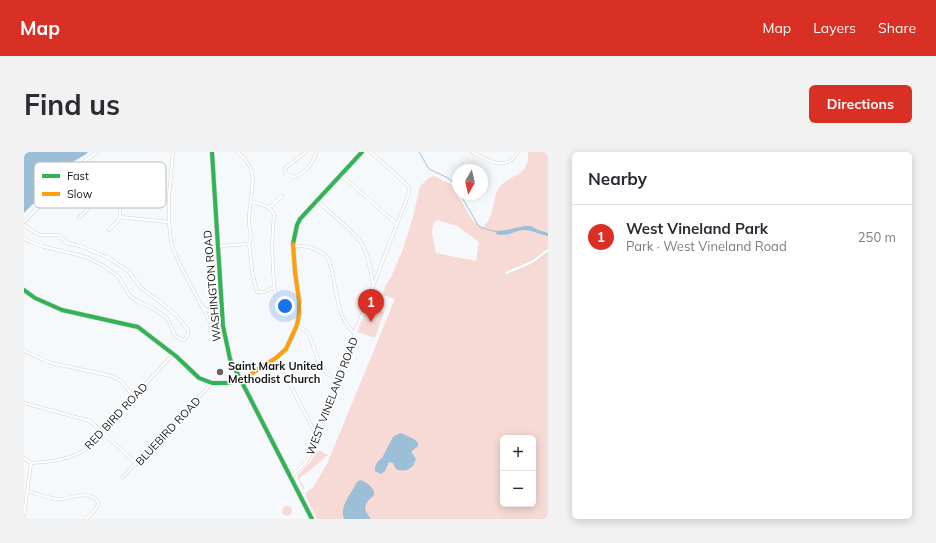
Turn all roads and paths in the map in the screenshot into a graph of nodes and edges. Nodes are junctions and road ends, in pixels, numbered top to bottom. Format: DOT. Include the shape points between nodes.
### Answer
graph roads {
  1 [pos="97,152"];
  2 [pos="173,152"];
  3 [pos="212,152"];
  4 [pos="238,152"];
  5 [pos="306,152"];
  6 [pos="316,152"];
  7 [pos="362,152"];
  8 [pos="371,152"];
  9 [pos="472,152"];
  10 [pos="518,152"];
  11 [pos="83,162"];
  12 [pos="341,175"];
  13 [pos="282,196"];
  14 [pos="317,201"];
  15 [pos="251,202"];
  16 [pos="39,208"];
  17 [pos="88,208"];
  18 [pos="120,208"];
  19 [pos="269,208"];
  20 [pos="120,217"];
  21 [pos="78,218"];
  22 [pos="169,222"];
  23 [pos="24,224"];
  24 [pos="397,224"];
  25 [pos="109,230"];
  26 [pos="24,239"];
  27 [pos="249,244"];
  28 [pos="217,246"];
  29 [pos="294,247"];
  30 [pos="548,250"];
  31 [pos="506,273"];
  32 [pos="373,286"];
  33 [pos="274,287"];
  34 [pos="24,290"];
  35 [pos="221,298"];
  36 [pos="202,307"];
  37 [pos="279,307"];
  38 [pos="213,313"];
  39 [pos="297,325"];
  40 [pos="223,326"];
  41 [pos="356,333"];
  42 [pos="218,337"];
  43 [pos="24,351"];
  44 [pos="173,354"];
  45 [pos="276,358"];
  46 [pos="338,379"];
  47 [pos="240,380"];
  48 [pos="212,383"];
  49 [pos="134,397"];
  50 [pos="24,403"];
  51 [pos="102,432"];
  52 [pos="317,436"];
  53 [pos="24,458"];
  54 [pos="31,463"];
  55 [pos="137,464"];
  56 [pos="123,477"];
  57 [pos="291,477"];
  58 [pos="27,491"];
  59 [pos="24,516"];
  60 [pos="86,519"];
  61 [pos="312,519"];
  1 -- 11 [label="street"];
  2 -- 22 [label="street" via="168,196"];
  3 -- 28 [label="street, WASHINGTON ROAD"];
  4 -- 15 [label="street" via="252,171"];
  5 -- 6 [label="street" via="285,168 288,176 301,174"];
  7 -- 12 [label="street"];
  8 -- 24 [label="street, WEST VINELAND ROAD" via="409,188"];
  9 -- 10 [label="street" via="489,161 502,163 511,160"];
  12 -- 14 [label="street"];
  12 -- 24 [label="street"];
  13 -- 19 [label="street"];
  14 -- 29 [label="street" via="300,219"];
  14 -- 32 [label="street" via="362,244 370,266"];
  15 -- 19 [label="street"];
  15 -- 27 [label="street"];
  16 -- 23 [label="street"];
  17 -- 21 [label="street"];
  18 -- 20 [label="street"];
  19 -- 33 [label="street" via="274,214"];
  20 -- 22 [label="street"];
  20 -- 25 [label="street"];
  22 -- 36 [label="street" via="171,243"];
  23 -- 26 [label="street" via="39,235 58,235 67,243 84,247 117,262 131,274 141,288 177,316 188,330 188,334 182,340 175,336 166,318 130,296 118,276 102,265 86,257"];
  24 -- 32 [label="street, WEST VINELAND ROAD"];
  27 -- 28 [label="street"];
  27 -- 33 [label="street" via="256,292 264,292"];
  28 -- 35 [label="street, WASHINGTON ROAD"];
  29 -- 39 [label="street" via="300,300"];
  29 -- 41 [label="street" via="298,245 311,248 328,258 338,305 345,321"];
  30 -- 31 [label="street" via="532,262"];
  32 -- 41 [label="street, WEST VINELAND ROAD"];
  33 -- 37 [label="street"];
  34 -- 44 [label="street" via="62,310 138,327"];
  35 -- 38 [label="street" via="219,310"];
  35 -- 40 [label="street, WASHINGTON ROAD"];
  36 -- 38 [label="street"];
  36 -- 42 [label="street"];
  38 -- 40 [label="street"];
  39 -- 45 [label="street" via="286,349"];
  39 -- 46 [label="street" via="309,335 325,372"];
  40 -- 47 [label="street, WASHINGTON ROAD" via="230,359"];
  41 -- 46 [label="street, WEST VINELAND ROAD"];
  43 -- 49 [label="street" via="51,363 112,376 121,381"];
  44 -- 48 [label="street" via="199,378"];
  44 -- 49 [label="street, RED BIRD ROAD"];
  45 -- 47 [label="street"];
  45 -- 52 [label="street"];
  46 -- 52 [label="street, WEST VINELAND ROAD"];
  47 -- 48 [label="street"];
  47 -- 57 [label="street, WASHINGTON ROAD"];
  48 -- 55 [label="street, BLUEBIRD ROAD"];
  49 -- 51 [label="street, RED BIRD ROAD"];
  50 -- 51 [label="street" via="90,421"];
  51 -- 54 [label="street, RED BIRD ROAD" via="74,456"];
  51 -- 55 [label="street"];
  52 -- 57 [label="street, WEST VINELAND ROAD" via="307,461"];
  53 -- 54 [label="street"];
  54 -- 58 [label="street"];
  55 -- 56 [label="street, BLUEBIRD ROAD"];
  57 -- 61 [label="street, WASHINGTON ROAD"];
  58 -- 59 [label="street"];
  58 -- 60 [label="street" via="58,499 83,496 94,498 98,505"];
}
